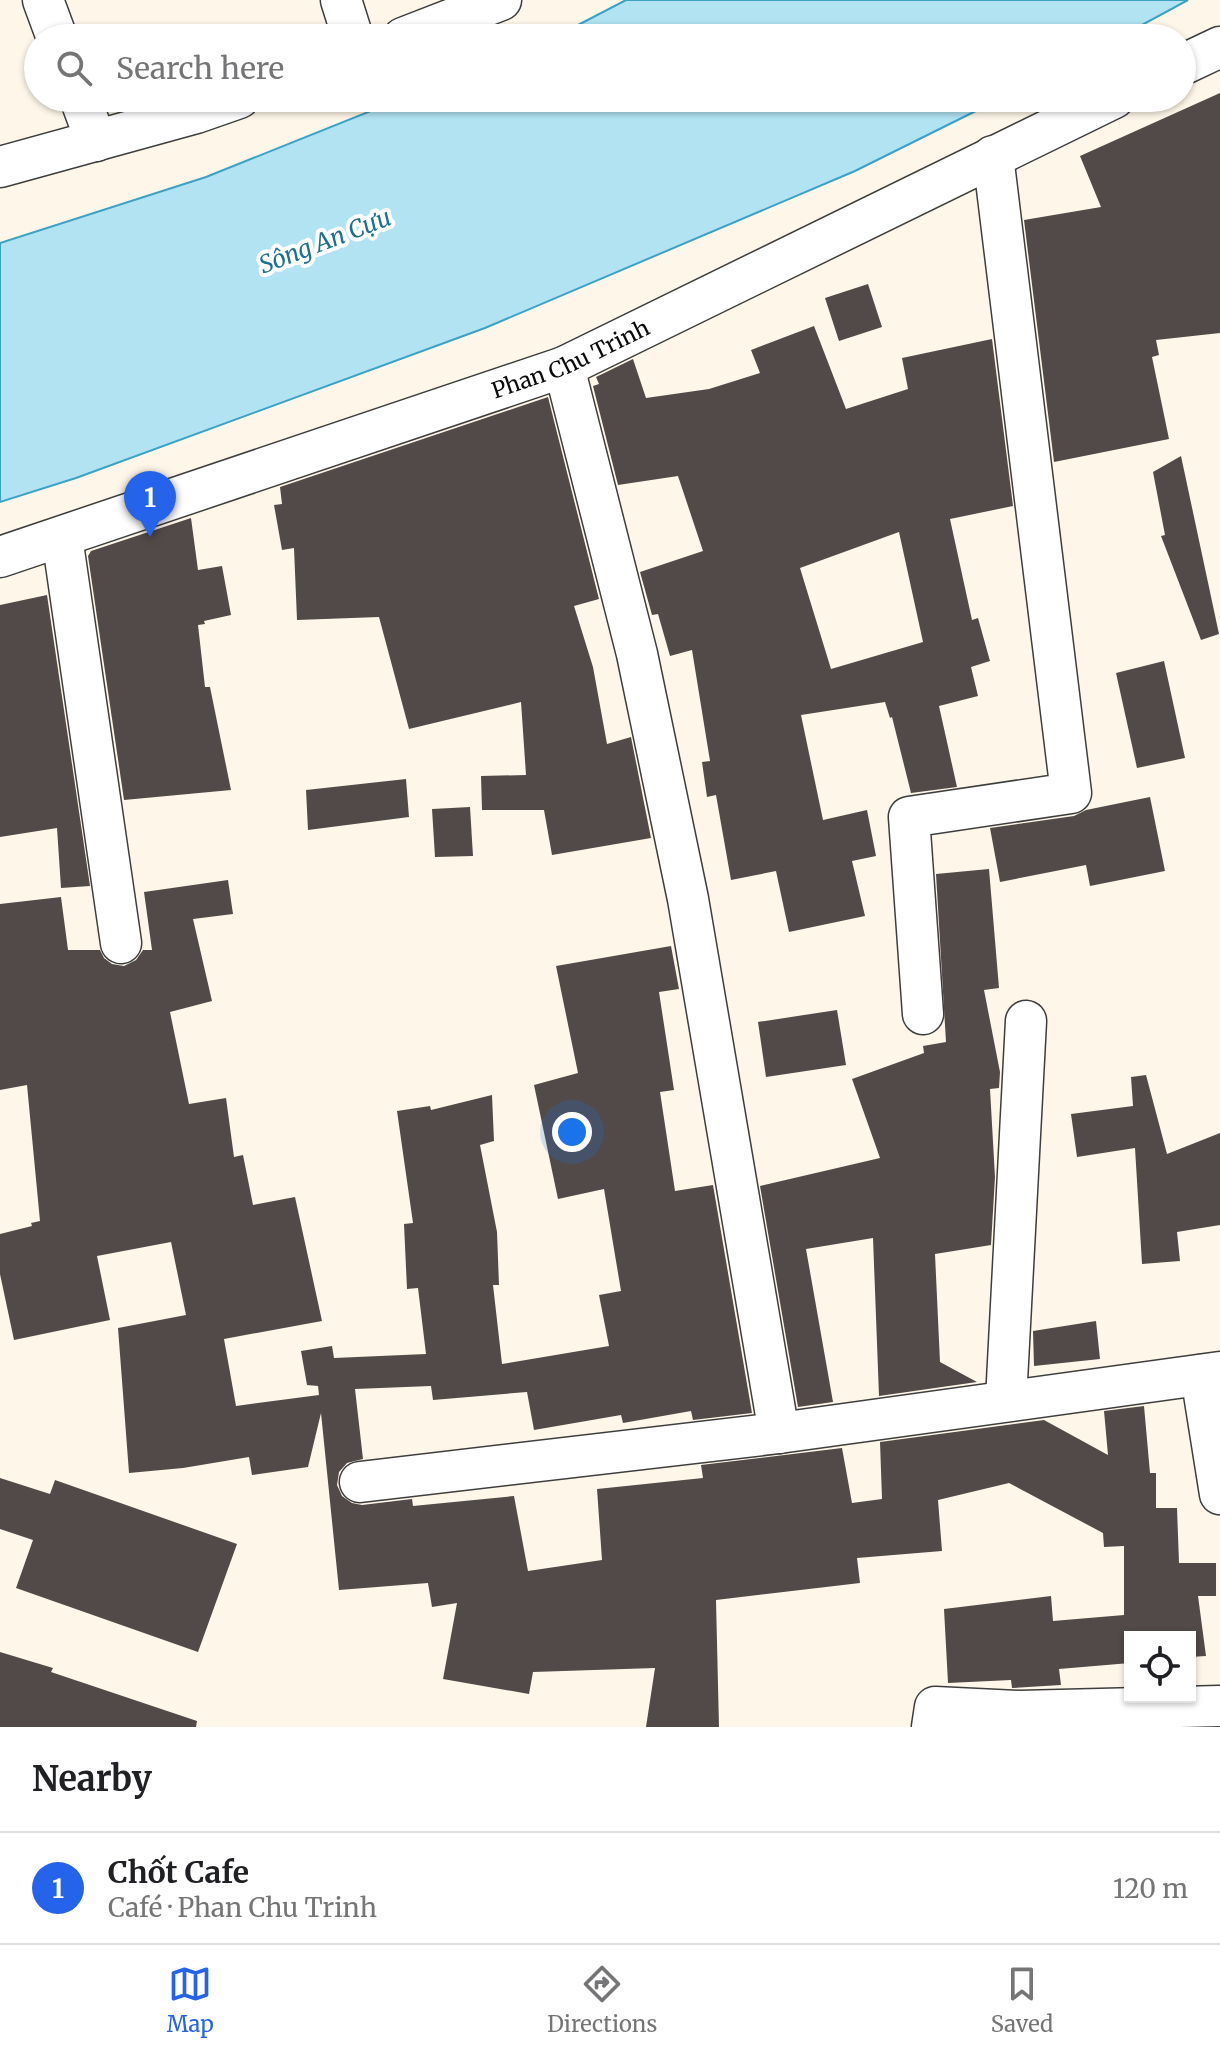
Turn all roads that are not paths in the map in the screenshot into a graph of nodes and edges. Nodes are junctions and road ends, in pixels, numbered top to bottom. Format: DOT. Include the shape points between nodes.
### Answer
graph roads {
  1 [pos="43,0"];
  2 [pos="341,0"];
  3 [pos="501,0"];
  4 [pos="52,24"];
  5 [pos="349,24"];
  6 [pos="439,24"];
  7 [pos="1220,47"];
  8 [pos="1196,58"];
  9 [pos="85,112"];
  10 [pos="199,112"];
  11 [pos="1085,112"];
  12 [pos="96,141"];
  13 [pos="993,156"];
  14 [pos="0,167"];
  15 [pos="564,367"];
  16 [pos="62,537"];
  17 [pos="0,557"];
  18 [pos="121,943"];
  19 [pos="923,1014"];
  20 [pos="1026,1021"];
  21 [pos="1211,1373"];
  22 [pos="1006,1400"];
  23 [pos="779,1433"];
  24 [pos="360,1482"];
  25 [pos="1220,1494"];
  26 [pos="1220,1706"];
  27 [pos="932,1727"];
  1 -- 4 [label="street"];
  2 -- 5 [label="street"];
  3 -- 6 [label="street"];
  7 -- 8 [label="street"];
  9 -- 12 [label="street"];
  10 -- 12 [label="street"];
  11 -- 13 [label="street, Phan Chu Trinh"];
  12 -- 14 [label="street"];
  13 -- 15 [label="street, Phan Chu Trinh"];
  13 -- 19 [label="street" via="1071,793 909,817"];
  15 -- 16 [label="street, Phan Chu Trinh"];
  15 -- 23 [label="street" via="637,654 688,899"];
  16 -- 17 [label="street, Phan Chu Trinh"];
  16 -- 18 [label="street"];
  20 -- 22 [label="street"];
  21 -- 22 [label="street"];
  21 -- 25 [label="street"];
  22 -- 23 [label="street"];
  23 -- 24 [label="street"];
  26 -- 27 [label="street" via="1020,1711 935,1707"];
}
